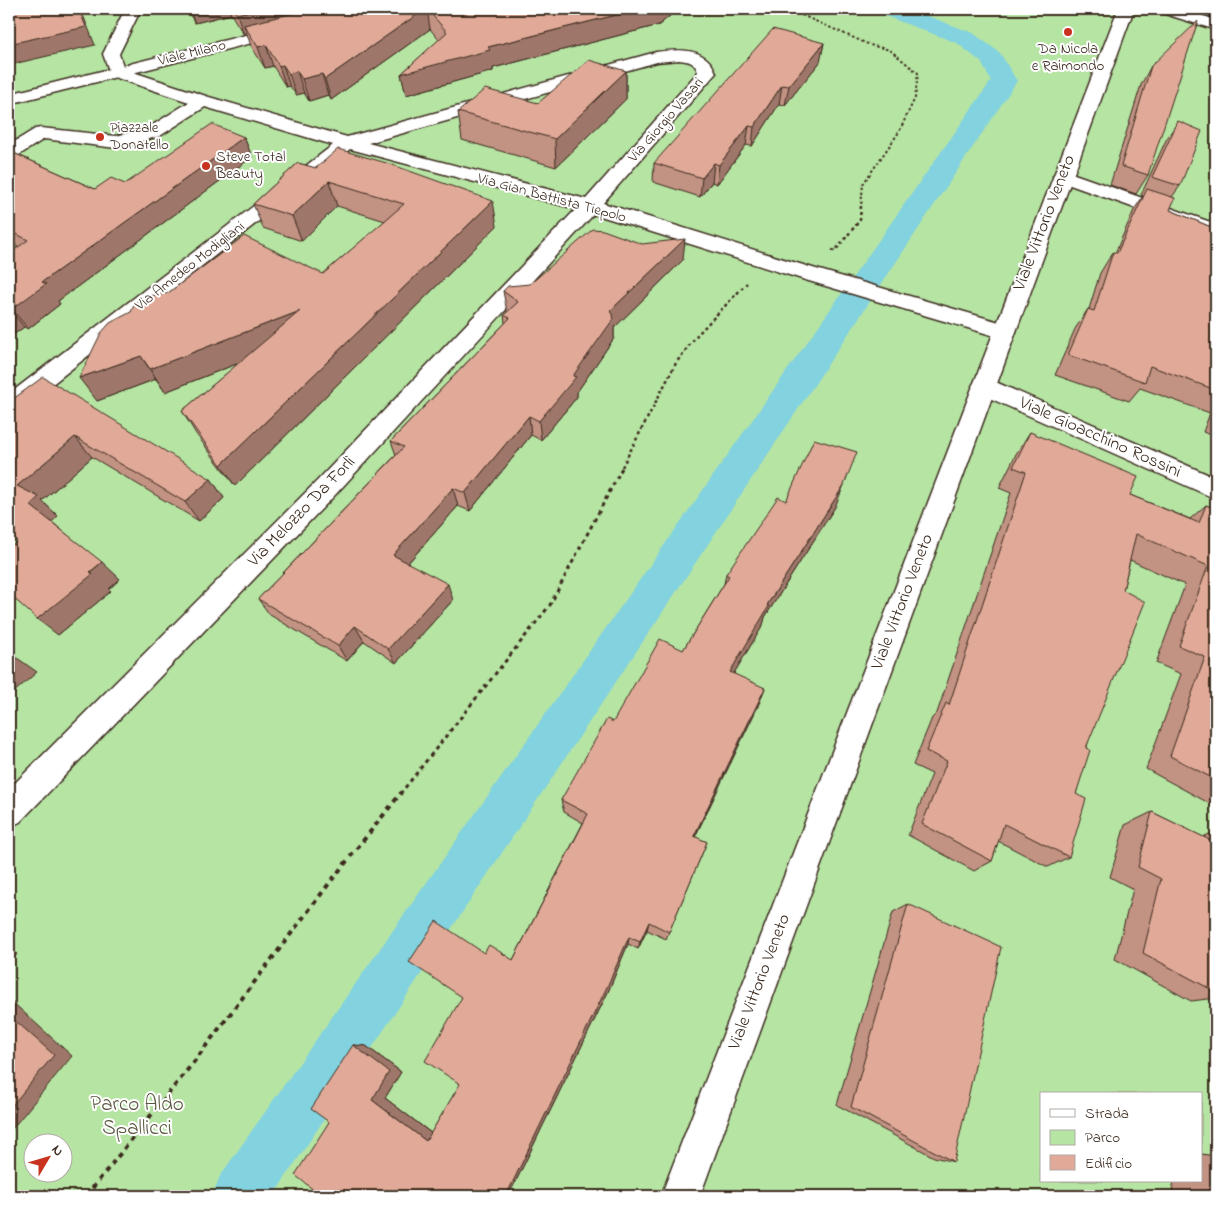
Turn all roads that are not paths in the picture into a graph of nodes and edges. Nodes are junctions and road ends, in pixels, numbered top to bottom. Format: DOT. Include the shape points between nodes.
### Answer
graph roads {
  1 [pos="133,9"];
  2 [pos="1126,9"];
  3 [pos="1165,9"];
  4 [pos="1216,25"];
  5 [pos="302,27"];
  6 [pos="130,50"];
  7 [pos="92,59"];
  8 [pos="114,63"];
  9 [pos="9,99"];
  10 [pos="203,101"];
  11 [pos="347,143"];
  12 [pos="9,153"];
  13 [pos="1063,176"];
  14 [pos="590,206"];
  15 [pos="1216,231"];
  16 [pos="1005,331"];
  17 [pos="984,386"];
  18 [pos="9,406"];
  19 [pos="1216,489"];
  20 [pos="9,811"];
  21 [pos="680,1196"];
  1 -- 8 [label="street"];
  2 -- 13 [label="street, Viale Vittorio Veneto"];
  3 -- 4 [label="street"];
  5 -- 8 [label="street, Viale Milano"];
  6 -- 8 [label="street, Viale Milano"];
  7 -- 8 [label="street, Viale Milano"];
  8 -- 9 [label="street, Viale Milano"];
  8 -- 10 [label="street, Via Gian Battista Tiepolo"];
  10 -- 11 [label="street, Via Gian Battista Tiepolo"];
  10 -- 12 [label="street" via="154,132 116,142 40,133"];
  11 -- 14 [label="street, Via Gian Battista Tiepolo"];
  11 -- 14 [label="street, Via Giorgio Vasari" via="656,57 673,55 699,59 707,73"];
  11 -- 18 [label="street, Via Amedeo Modigliani"];
  13 -- 15 [label="street"];
  13 -- 16 [label="street, Viale Vittorio Veneto"];
  14 -- 16 [label="street, Via Gian Battista Tiepolo"];
  14 -- 20 [label="street, Via Melozzo Da Forlì" via="326,488"];
  16 -- 17 [label="street, Viale Vittorio Veneto"];
  17 -- 19 [label="street, Viale Gioacchino Rossini"];
  17 -- 21 [label="street, Viale Vittorio Veneto"];
}
